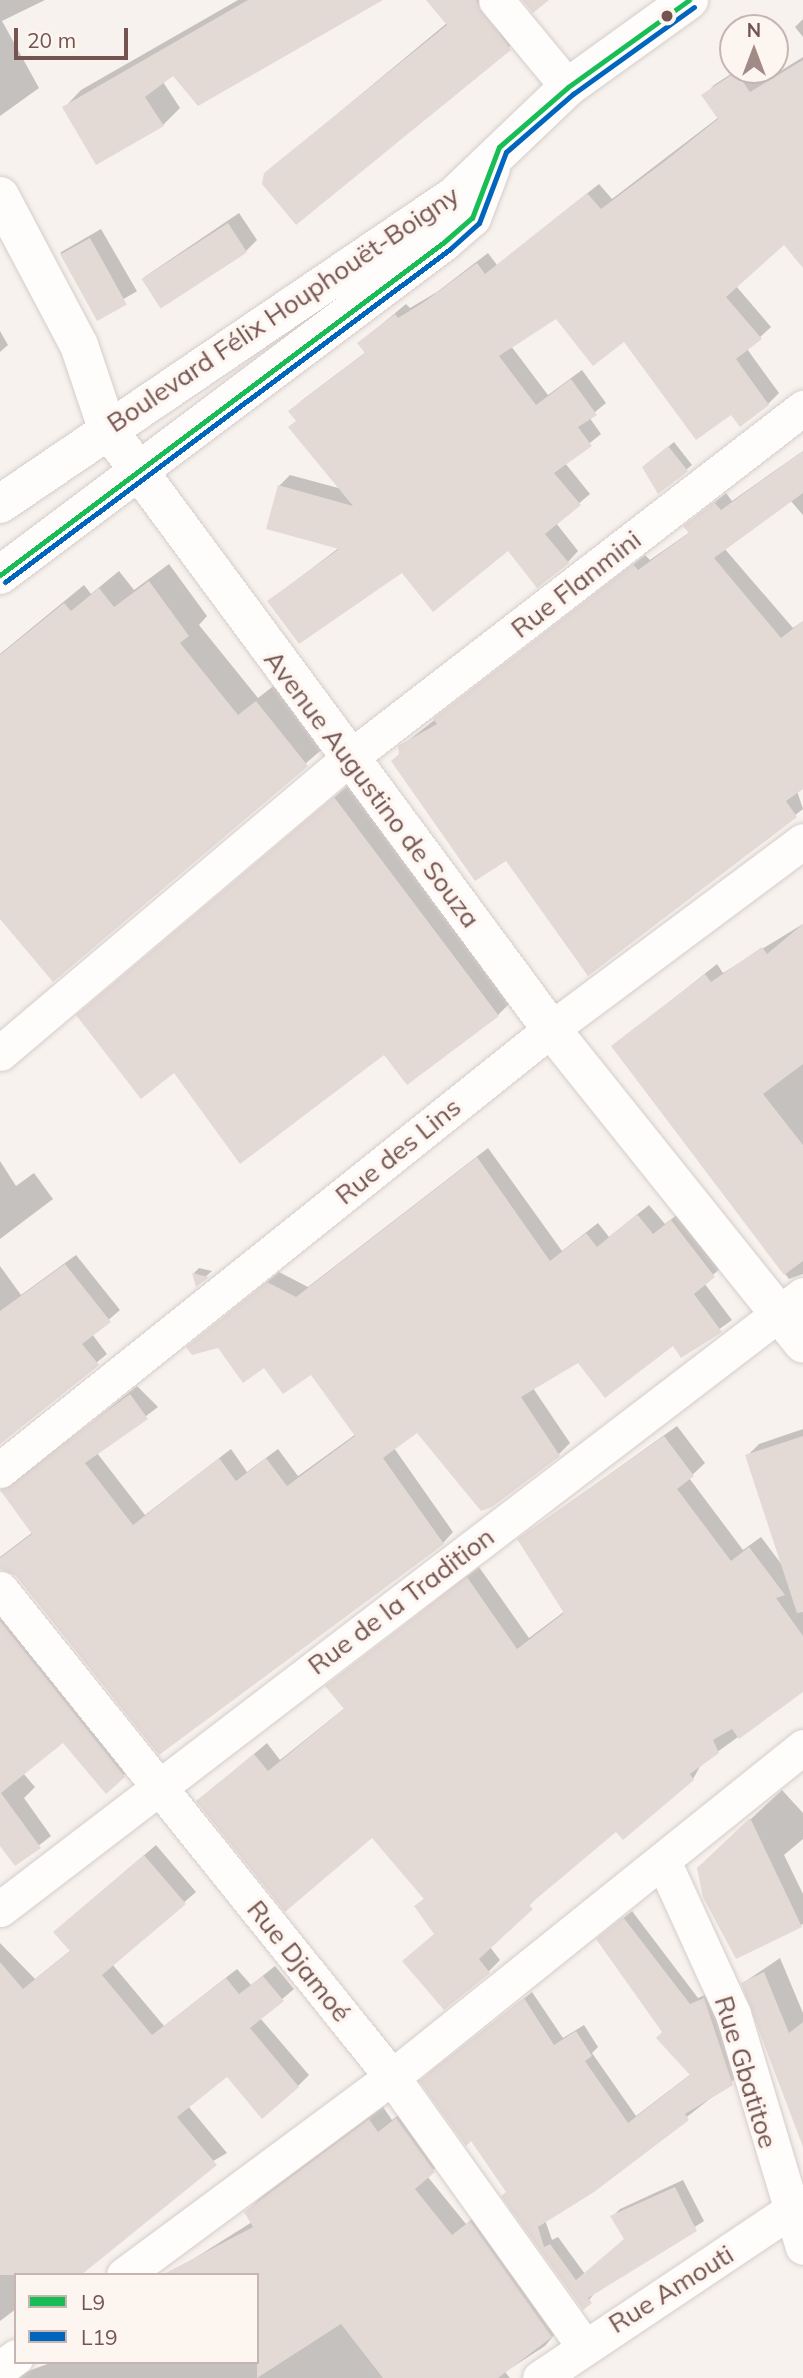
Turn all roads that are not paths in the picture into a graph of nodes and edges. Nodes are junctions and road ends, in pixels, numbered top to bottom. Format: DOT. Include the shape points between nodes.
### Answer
graph roads {
  1 [pos="496,0"];
  2 [pos="689,0"];
  3 [pos="568,87"];
  4 [pos="499,148"];
  5 [pos="0,196"];
  6 [pos="803,408"];
  7 [pos="107,428"];
  8 [pos="137,468"];
  9 [pos="0,504"];
  10 [pos="0,575"];
  11 [pos="348,759"];
  12 [pos="803,841"];
  13 [pos="551,1029"];
  14 [pos="0,1053"];
  15 [pos="791,1305"];
  16 [pos="803,1344"];
  17 [pos="0,1470"];
  18 [pos="0,1589"];
  19 [pos="803,1748"];
  20 [pos="158,1787"];
  21 [pos="663,1861"];
  22 [pos="0,1909"];
  23 [pos="392,2077"];
  24 [pos="796,2208"];
  25 [pos="803,2247"];
  26 [pos="127,2273"];
  27 [pos="583,2345"];
  28 [pos="540,2378"];
  1 -- 3 [label="street"];
  2 -- 3 [label="street, Boulevard Félix Houphouët-Boigny"];
  3 -- 4 [label="street, Boulevard Félix Houphouët-Boigny"];
  4 -- 7 [label="street, Boulevard Félix Houphouët-Boigny" via="454,196"];
  4 -- 8 [label="street" via="472,218"];
  5 -- 7 [label="street, Avenue Augustino de Souza" via="79,345"];
  6 -- 11 [label="street, Rue Flanmini"];
  7 -- 8 [label="street, Avenue Augustino de Souza"];
  7 -- 9 [label="street, Boulevard Félix Houphouët-Boigny"];
  8 -- 10 [label="street"];
  8 -- 11 [label="street, Avenue Augustino de Souza"];
  11 -- 13 [label="street, Avenue Augustino de Souza"];
  11 -- 14 [label="street, Rue Flanmini"];
  12 -- 13 [label="street, Rue des Lins"];
  13 -- 15 [label="street, Avenue Augustino de Souza"];
  13 -- 17 [label="street, Rue des Lins"];
  15 -- 16 [label="street, Avenue Augustino de Souza"];
  15 -- 20 [label="street, Rue de la Tradition"];
  18 -- 20 [label="street, Rue Djamoé"];
  19 -- 21 [label="street"];
  20 -- 22 [label="street, Rue de la Tradition"];
  20 -- 23 [label="street, Rue Djamoé"];
  21 -- 23 [label="street"];
  21 -- 24 [label="street, Rue Gbatitoe" via="733,2014"];
  23 -- 26 [label="street"];
  23 -- 27 [label="street, Rue Djamoé"];
  24 -- 25 [label="street, Rue Gbatitoe"];
  24 -- 27 [label="street, Rue Amouti"];
  27 -- 28 [label="street, Rue Amouti"];
}
